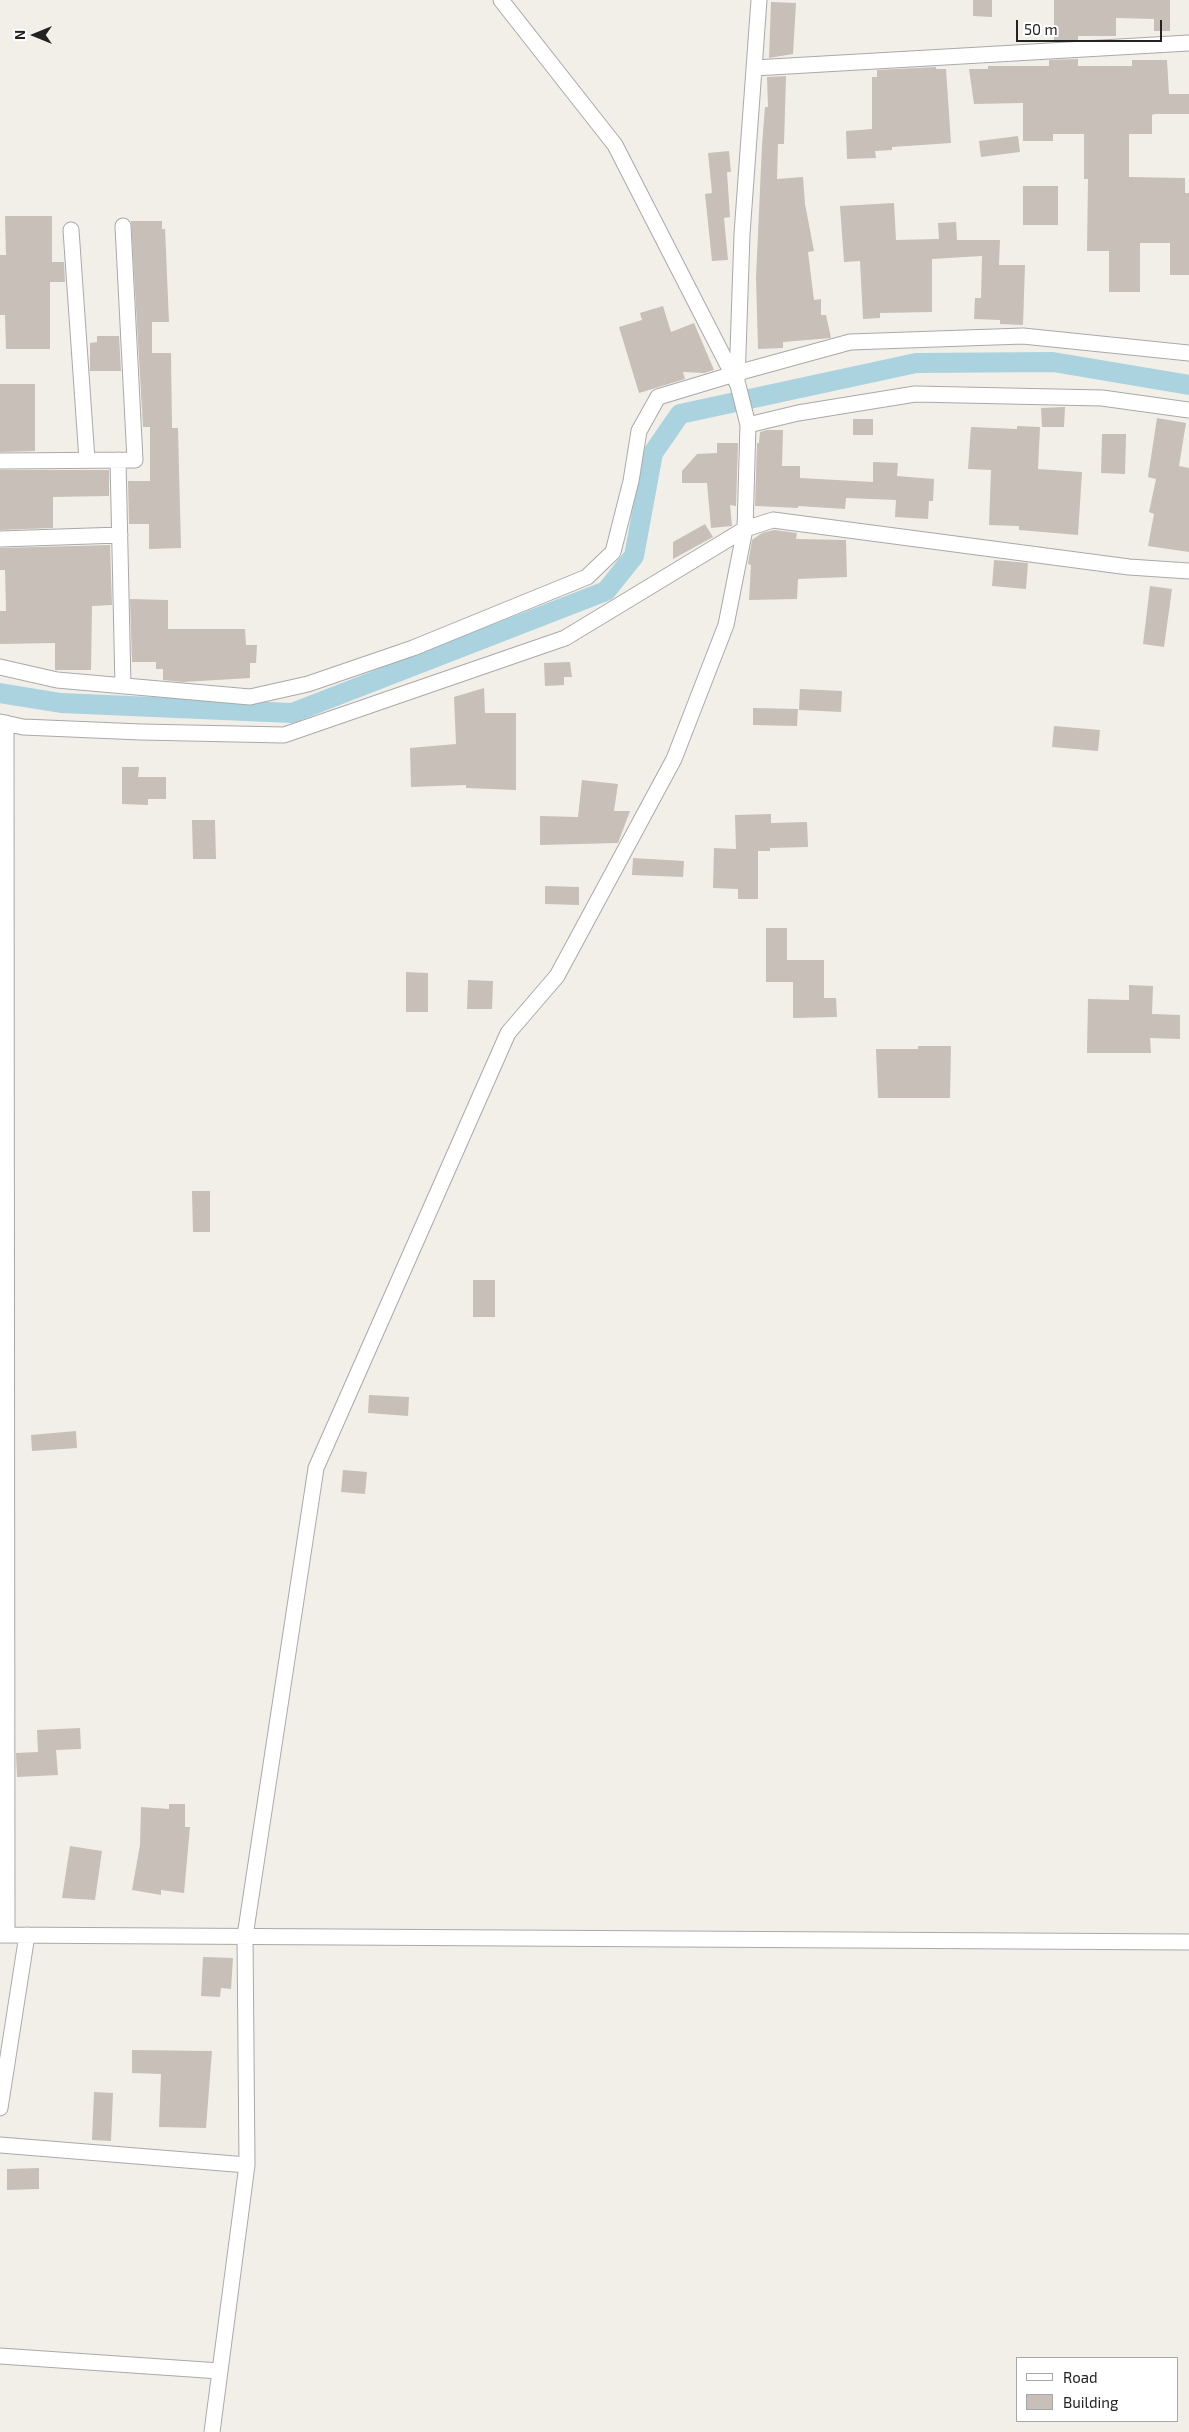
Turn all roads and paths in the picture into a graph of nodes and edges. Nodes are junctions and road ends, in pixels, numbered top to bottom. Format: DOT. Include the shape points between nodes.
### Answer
graph roads {
  1 [pos="500,0"];
  2 [pos="758,0"];
  3 [pos="1189,43"];
  4 [pos="754,68"];
  5 [pos="123,226"];
  6 [pos="71,230"];
  7 [pos="1189,353"];
  8 [pos="737,382"];
  9 [pos="1189,410"];
  10 [pos="748,425"];
  11 [pos="87,460"];
  12 [pos="118,460"];
  13 [pos="0,461"];
  14 [pos="744,529"];
  15 [pos="120,536"];
  16 [pos="0,539"];
  17 [pos="1189,571"];
  18 [pos="0,667"];
  19 [pos="123,686"];
  20 [pos="3,723"];
  21 [pos="27,1934"];
  22 [pos="4,1935"];
  23 [pos="245,1936"];
  24 [pos="1189,1942"];
  25 [pos="0,2108"];
  26 [pos="0,2145"];
  27 [pos="247,2165"];
  28 [pos="0,2356"];
  29 [pos="220,2371"];
  30 [pos="212,2432"];
  1 -- 8 [label="street" via="614,146"];
  2 -- 4 [label="street"];
  3 -- 4 [label="street"];
  4 -- 8 [label="street" via="742,234"];
  5 -- 12 [label="street" via="135,460"];
  6 -- 11 [label="street"];
  7 -- 8 [label="street" via="1023,336 850,342"];
  8 -- 10 [label="street"];
  8 -- 19 [label="street" via="658,397 639,431 631,481 613,552 587,577 413,648 308,684 250,697"];
  9 -- 10 [label="street" via="1102,398 915,394 798,413"];
  10 -- 14 [label="street"];
  11 -- 12 [label="street"];
  11 -- 13 [label="street"];
  12 -- 15 [label="street"];
  14 -- 17 [label="street" via="773,520 1129,567"];
  14 -- 20 [label="street" via="565,638 284,735 141,732 24,727"];
  14 -- 23 [label="street" via="726,625 674,759 557,976 508,1033 316,1468"];
  15 -- 16 [label="street"];
  15 -- 19 [label="street"];
  18 -- 19 [label="street" via="57,680"];
  20 -- 22 [label="street"];
  21 -- 22 [label="street"];
  21 -- 23 [label="street"];
  21 -- 25 [label="street"];
  23 -- 24 [label="street"];
  23 -- 27 [label="street"];
  26 -- 27 [label="street"];
  27 -- 29 [label="street"];
  28 -- 29 [label="street"];
  29 -- 30 [label="street"];
}
